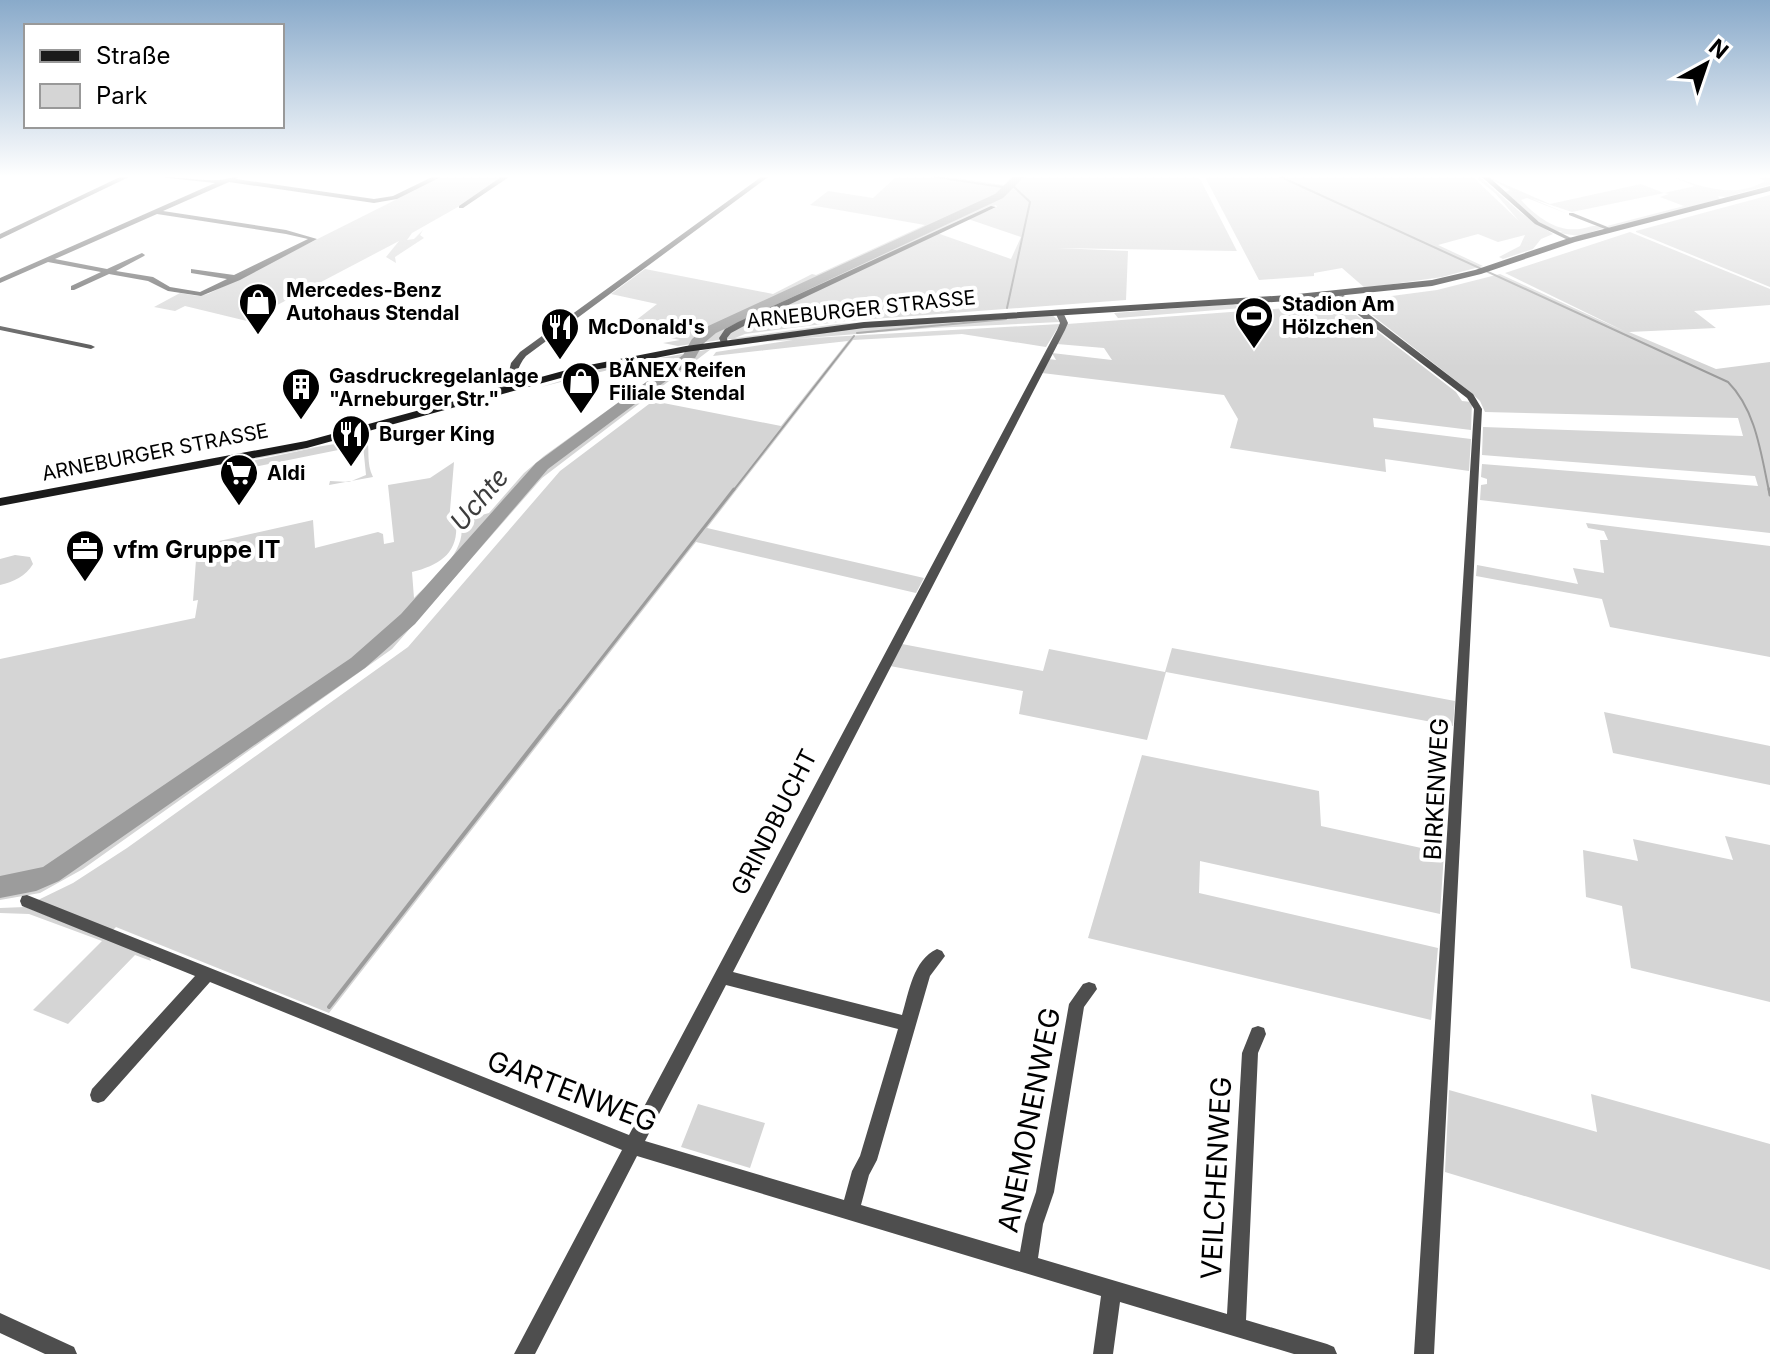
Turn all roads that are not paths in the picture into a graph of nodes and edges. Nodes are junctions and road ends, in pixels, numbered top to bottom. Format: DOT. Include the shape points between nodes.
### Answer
graph roads {
  1 [pos="92,240"];
  2 [pos="312,240"];
  3 [pos="679,240"];
  4 [pos="921,240"];
  5 [pos="1572,240"];
  6 [pos="142,255"];
  7 [pos="47,260"];
  8 [pos="109,271"];
  9 [pos="194,271"];
  10 [pos="237,278"];
  11 [pos="0,281"];
  12 [pos="74,288"];
  13 [pos="1338,295"];
  14 [pos="1059,312"];
  15 [pos="0,328"];
  16 [pos="725,343"];
  17 [pos="91,347"];
  18 [pos="516,367"];
  19 [pos="527,383"];
  20 [pos="496,392"];
  21 [pos="0,502"];
  22 [pos="27,901"];
  23 [pos="937,956"];
  24 [pos="206,975"];
  25 [pos="724,977"];
  26 [pos="1089,989"];
  27 [pos="907,1024"];
  28 [pos="1258,1034"];
  29 [pos="98,1095"];
  30 [pos="634,1146"];
  31 [pos="850,1210"];
  32 [pos="1027,1264"];
  33 [pos="1112,1290"];
  34 [pos="0,1323"];
  35 [pos="1236,1327"];
  36 [pos="67,1354"];
  37 [pos="524,1354"];
  38 [pos="1103,1354"];
  39 [pos="1327,1354"];
  40 [pos="1424,1354"];
  1 -- 7 [label="street"];
  2 -- 10 [label="street"];
  3 -- 18 [label="street" via="523,354"];
  4 -- 16 [label="street" via="732,328"];
  5 -- 13 [label="main road, ARNEBURGER STRASSE" via="1484,271"];
  6 -- 8 [label="street"];
  7 -- 8 [label="street"];
  7 -- 11 [label="street"];
  8 -- 10 [label="street" via="197,294"];
  8 -- 12 [label="street"];
  9 -- 10 [label="street"];
  13 -- 14 [label="main road, ARNEBURGER STRASSE"];
  13 -- 40 [label="street, BIRKENWEG" via="1470,396 1478,409"];
  14 -- 16 [label="main road, ARNEBURGER STRASSE" via="864,325"];
  14 -- 25 [label="street, GRINDBUCHT" via="1061,330"];
  15 -- 17 [label="street"];
  16 -- 19 [label="main road, ARNEBURGER STRASSE"];
  18 -- 19 [label="street"];
  18 -- 20 [label="street" via="511,381"];
  19 -- 20 [label="main road, ARNEBURGER STRASSE"];
  20 -- 21 [label="main road, ARNEBURGER STRASSE" via="307,444"];
  22 -- 24 [label="street, GARTENWEG"];
  23 -- 27 [label="street" via="923,972"];
  24 -- 29 [label="street"];
  24 -- 30 [label="street, GARTENWEG"];
  25 -- 27 [label="street"];
  25 -- 30 [label="street, GRINDBUCHT"];
  26 -- 32 [label="street, ANEMONENWEG" via="1077,1004 1045,1192"];
  27 -- 31 [label="street"];
  28 -- 35 [label="street, VEILCHENWEG" via="1250,1053"];
  30 -- 31 [label="street, GARTENWEG"];
  30 -- 37 [label="street, GRINDBUCHT"];
  31 -- 32 [label="street, GARTENWEG"];
  32 -- 33 [label="street, GARTENWEG"];
  33 -- 35 [label="street, GARTENWEG"];
  33 -- 38 [label="street"];
  34 -- 36 [label="street"];
  35 -- 39 [label="street, GARTENWEG"];
}
